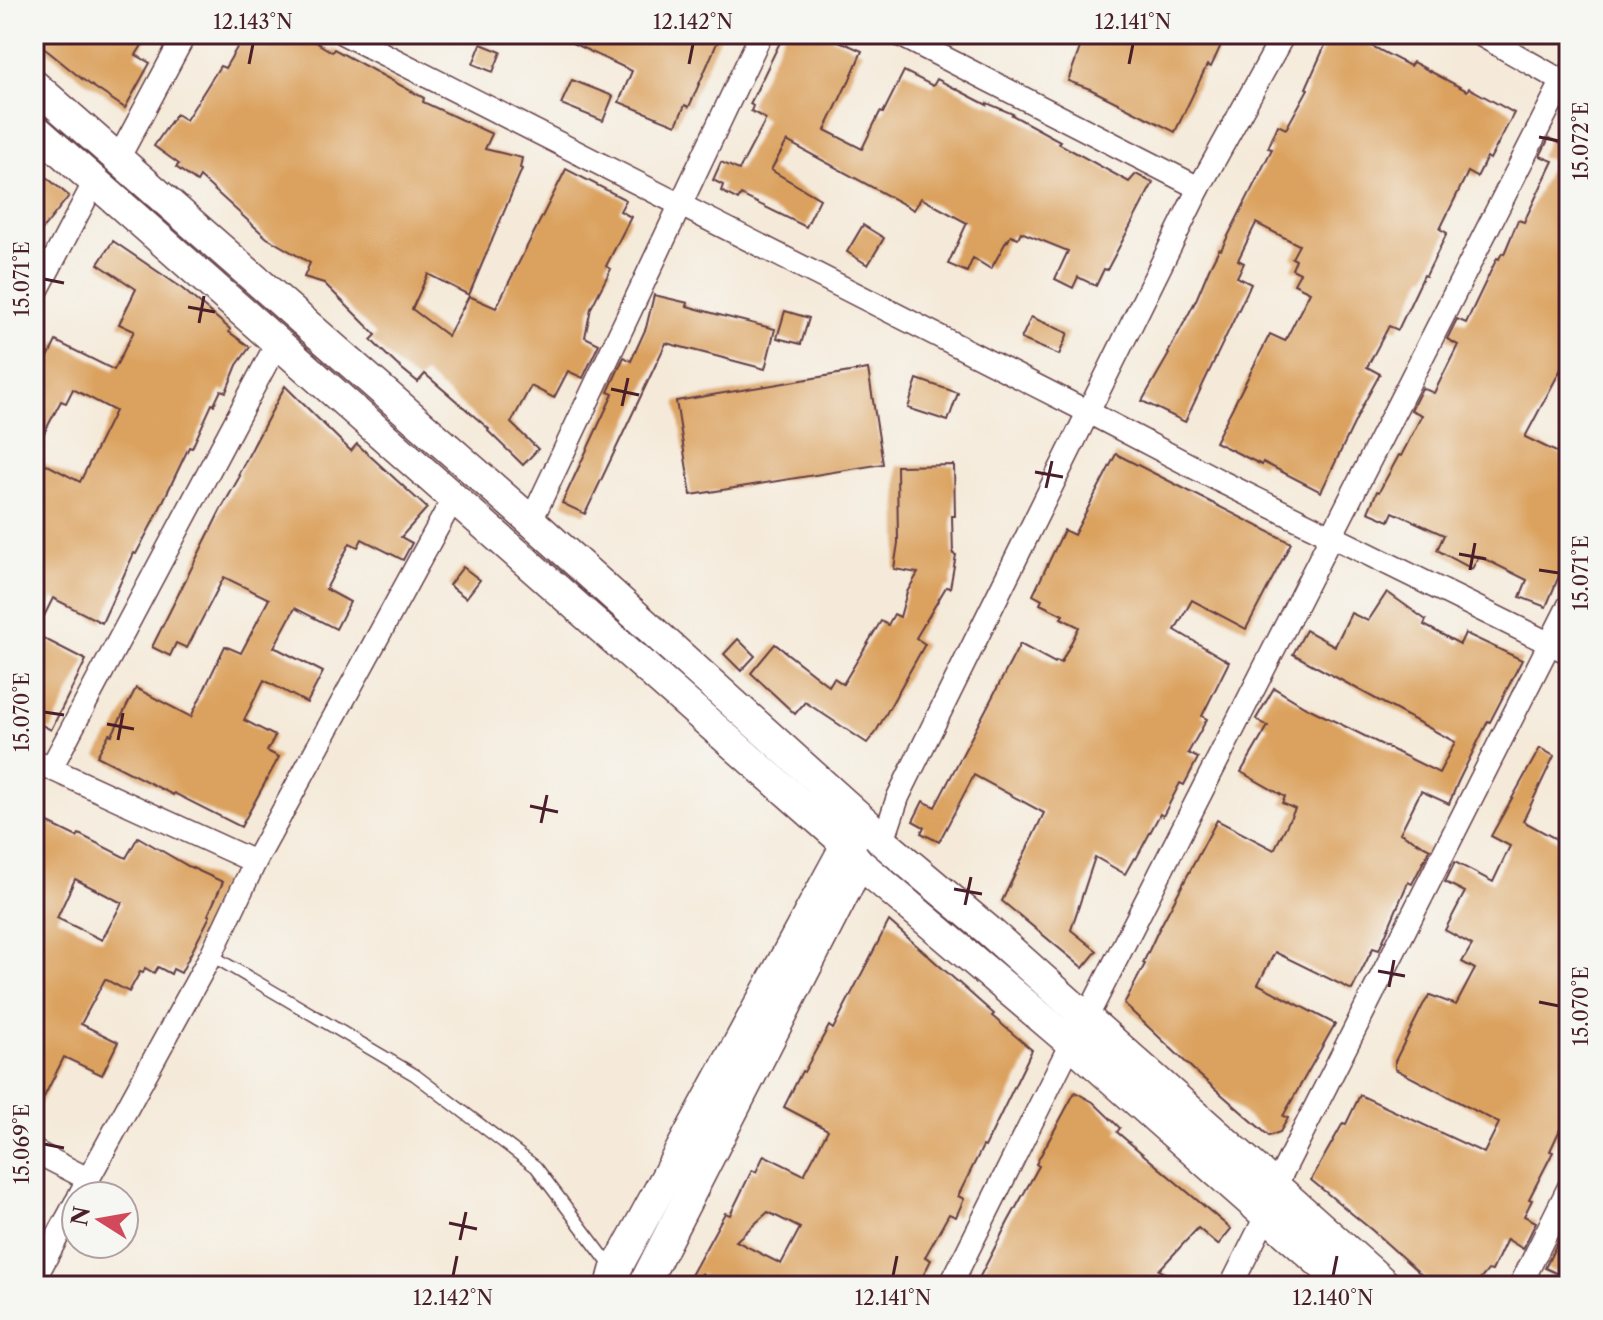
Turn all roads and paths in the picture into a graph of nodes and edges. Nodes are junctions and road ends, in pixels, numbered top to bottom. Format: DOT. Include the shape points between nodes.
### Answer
graph roads {
  1 [pos="185,34"];
  2 [pos="344,34"];
  3 [pos="761,34"];
  4 [pos="898,34"];
  5 [pos="1284,34"];
  6 [pos="1479,34"];
  7 [pos="1567,76"];
  8 [pos="34,85"];
  9 [pos="34,128"];
  10 [pos="118,159"];
  11 [pos="95,181"];
  12 [pos="1199,188"];
  13 [pos="680,204"];
  14 [pos="34,297"];
  15 [pos="277,343"];
  16 [pos="1088,412"];
  17 [pos="453,499"];
  18 [pos="531,521"];
  19 [pos="1331,536"];
  20 [pos="1569,605"];
  21 [pos="1559,648"];
  22 [pos="43,765"];
  23 [pos="875,833"];
  24 [pos="852,855"];
  25 [pos="255,862"];
  26 [pos="211,955"];
  27 [pos="1087,1017"];
  28 [pos="1071,1043"];
  29 [pos="34,1151"];
  30 [pos="73,1180"];
  31 [pos="88,1180"];
  32 [pos="1275,1187"];
  33 [pos="1569,1187"];
  34 [pos="1266,1216"];
  35 [pos="60,1232"];
  36 [pos="613,1279"];
  37 [pos="34,1280"];
  38 [pos="643,1286"];
  39 [pos="950,1286"];
  40 [pos="1231,1286"];
  41 [pos="1346,1286"];
  42 [pos="1387,1286"];
  43 [pos="1520,1286"];
  1 -- 10 [label="street"];
  2 -- 13 [label="street"];
  3 -- 13 [label="street"];
  4 -- 12 [label="street"];
  5 -- 12 [label="street"];
  6 -- 7 [label="street"];
  7 -- 19 [label="street"];
  8 -- 10 [label="street"];
  9 -- 11 [label="street"];
  10 -- 18 [label="street"];
  11 -- 14 [label="street"];
  11 -- 15 [label="street"];
  12 -- 16 [label="street"];
  13 -- 16 [label="street"];
  13 -- 18 [label="street"];
  15 -- 17 [label="street"];
  15 -- 22 [label="street"];
  16 -- 19 [label="street"];
  16 -- 23 [label="street" via="898,797"];
  17 -- 24 [label="street" via="837,836"];
  17 -- 25 [label="street"];
  18 -- 23 [label="street"];
  19 -- 21 [label="street"];
  19 -- 27 [label="street"];
  20 -- 21 [label="street"];
  21 -- 32 [label="street"];
  22 -- 25 [label="street"];
  23 -- 24 [label="street"];
  23 -- 27 [label="street"];
  24 -- 28 [label="street"];
  24 -- 36 [label="street"];
  24 -- 38 [label="street"];
  25 -- 26 [label="street"];
  26 -- 31 [label="street"];
  26 -- 36 [label="lane" via="415,1075 536,1167"];
  27 -- 32 [label="street"];
  28 -- 34 [label="street"];
  28 -- 39 [label="street"];
  29 -- 30 [label="street"];
  32 -- 42 [label="street"];
  33 -- 43 [label="street"];
  34 -- 40 [label="street"];
  34 -- 41 [label="street"];
  35 -- 37 [label="street"];
}
